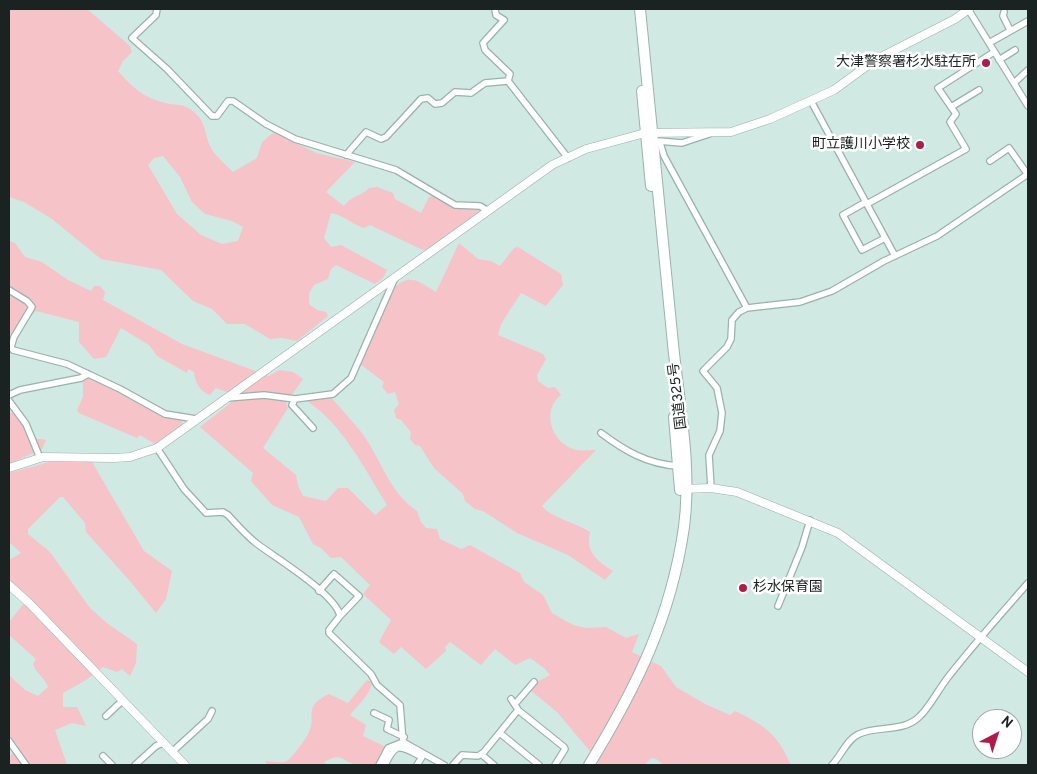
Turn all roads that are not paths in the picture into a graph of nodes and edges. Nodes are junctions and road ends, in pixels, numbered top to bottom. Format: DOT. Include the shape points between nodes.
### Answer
graph roads {
  1 [pos="157,9"];
  2 [pos="495,9"];
  3 [pos="634,9"];
  4 [pos="640,9"];
  5 [pos="968,9"];
  6 [pos="1004,12"];
  7 [pos="1028,20"];
  8 [pos="982,24"];
  9 [pos="1010,30"];
  10 [pos="988,42"];
  11 [pos="1014,50"];
  12 [pos="994,52"];
  13 [pos="1000,60"];
  14 [pos="1028,70"];
  15 [pos="508,81"];
  16 [pos="1014,83"];
  17 [pos="979,90"];
  18 [pos="1026,98"];
  19 [pos="810,101"];
  20 [pos="1028,106"];
  21 [pos="951,107"];
  22 [pos="711,133"];
  23 [pos="653,136"];
  24 [pos="346,155"];
  25 [pos="568,158"];
  26 [pos="990,161"];
  27 [pos="1028,174"];
  28 [pos="866,203"];
  29 [pos="488,211"];
  30 [pos="885,238"];
  31 [pos="895,256"];
  32 [pos="395,278"];
  33 [pos="9,290"];
  34 [pos="747,308"];
  35 [pos="88,374"];
  36 [pos="9,395"];
  37 [pos="225,399"];
  38 [pos="295,399"];
  39 [pos="9,401"];
  40 [pos="196,419"];
  41 [pos="314,428"];
  42 [pos="601,433"];
  43 [pos="157,448"];
  44 [pos="40,458"];
  45 [pos="678,466"];
  46 [pos="9,468"];
  47 [pos="711,488"];
  48 [pos="683,489"];
  49 [pos="810,520"];
  50 [pos="1028,583"];
  51 [pos="9,585"];
  52 [pos="319,591"];
  53 [pos="778,606"];
  54 [pos="340,616"];
  55 [pos="980,636"];
  56 [pos="1028,672"];
  57 [pos="534,682"];
  58 [pos="122,701"];
  59 [pos="515,704"];
  60 [pos="212,711"];
  61 [pos="374,713"];
  62 [pos="106,716"];
  63 [pos="501,734"];
  64 [pos="403,739"];
  65 [pos="9,741"];
  66 [pos="163,743"];
  67 [pos="172,752"];
  68 [pos="481,754"];
  69 [pos="103,756"];
  70 [pos="422,757"];
  71 [pos="431,758"];
  72 [pos="26,765"];
  73 [pos="112,765"];
  74 [pos="135,765"];
  75 [pos="185,765"];
  76 [pos="379,765"];
  77 [pos="385,765"];
  78 [pos="417,765"];
  79 [pos="444,765"];
  80 [pos="453,765"];
  81 [pos="494,765"];
  82 [pos="539,765"];
  83 [pos="555,765"];
  84 [pos="583,765"];
  85 [pos="589,765"];
  86 [pos="832,765"];
  1 -- 24 [label="street" via="156,15 132,38 212,116 217,116 228,101 233,101 295,139"];
  2 -- 15 [label="street" via="496,15 504,20 483,43 485,50 510,74"];
  3 -- 23 [label="highway, 国道325号"];
  4 -- 23 [label="highway, 国道325号"];
  5 -- 10 [label="street"];
  5 -- 19 [label="street" via="956,19 875,60 834,90"];
  6 -- 9 [label="street"];
  7 -- 9 [label="street"];
  8 -- 10 [label="street"];
  9 -- 10 [label="street"];
  10 -- 12 [label="street"];
  11 -- 13 [label="street"];
  12 -- 13 [label="street"];
  12 -- 21 [label="street" via="938,88"];
  13 -- 16 [label="street"];
  14 -- 16 [label="street"];
  15 -- 24 [label="street" via="485,84 471,93 455,92 436,104 422,98 386,137 381,139 366,132"];
  15 -- 25 [label="street"];
  16 -- 18 [label="street"];
  17 -- 21 [label="street"];
  18 -- 20 [label="street"];
  19 -- 22 [label="street" via="743,128"];
  19 -- 28 [label="street"];
  21 -- 28 [label="street" via="956,114 950,122 966,149"];
  22 -- 23 [label="street"];
  22 -- 23 [label="street" via="682,143"];
  23 -- 25 [label="street" via="586,149"];
  23 -- 34 [label="street"];
  23 -- 45 [label="highway, 国道325号"];
  23 -- 48 [label="highway, 国道325号" via="685,445"];
  24 -- 29 [label="street" via="396,170 455,205 480,206"];
  25 -- 29 [label="street" via="552,165"];
  26 -- 27 [label="street" via="1009,148"];
  27 -- 31 [label="street" via="937,236"];
  28 -- 30 [label="street"];
  28 -- 30 [label="street" via="842,215 862,250"];
  29 -- 32 [label="street"];
  30 -- 31 [label="street"];
  31 -- 34 [label="street" via="817,297 778,306"];
  32 -- 37 [label="street"];
  32 -- 38 [label="street" via="351,378 333,394"];
  33 -- 35 [label="street" via="32,307 14,337 13,350 67,364"];
  34 -- 47 [label="street" via="732,320 727,347 703,371 716,388 722,413 720,431 709,455"];
  35 -- 36 [label="street"];
  35 -- 40 [label="street" via="165,414"];
  37 -- 38 [label="street" via="264,395"];
  37 -- 40 [label="street"];
  38 -- 41 [label="street" via="292,405"];
  39 -- 44 [label="street" via="26,424"];
  40 -- 43 [label="street"];
  42 -- 45 [label="street" via="628,453 660,465"];
  43 -- 44 [label="street" via="130,457"];
  43 -- 52 [label="street" via="184,490 206,513 223,512 228,515 256,543 305,577"];
  44 -- 46 [label="street"];
  45 -- 48 [label="highway, 国道325号"];
  47 -- 48 [label="street"];
  47 -- 49 [label="street" via="746,495"];
  48 -- 84 [label="highway, 国道325号" via="674,545 650,636 634,673"];
  48 -- 85 [label="highway, 国道325号" via="682,535 658,631 635,684"];
  49 -- 53 [label="street"];
  49 -- 55 [label="street" via="851,541"];
  50 -- 55 [label="street"];
  51 -- 58 [label="street"];
  52 -- 54 [label="street" via="336,606"];
  52 -- 54 [label="street" via="334,574 359,596"];
  54 -- 64 [label="street" via="329,633 400,705"];
  55 -- 56 [label="street"];
  55 -- 86 [label="street" via="913,723 857,734"];
  57 -- 59 [label="street"];
  58 -- 62 [label="street"];
  58 -- 66 [label="street"];
  59 -- 63 [label="street"];
  59 -- 83 [label="street" via="564,746"];
  60 -- 67 [label="street" via="208,719"];
  61 -- 64 [label="street" via="389,720 387,729"];
  63 -- 68 [label="street"];
  63 -- 82 [label="street"];
  64 -- 71 [label="street"];
  64 -- 76 [label="street" via="388,748"];
  65 -- 72 [label="street"];
  66 -- 67 [label="street"];
  66 -- 74 [label="street"];
  67 -- 75 [label="street"];
  68 -- 80 [label="street" via="462,755"];
  68 -- 81 [label="street"];
  69 -- 73 [label="street"];
  70 -- 71 [label="street"];
  70 -- 77 [label="street" via="404,746 398,747"];
  70 -- 78 [label="street"];
  71 -- 79 [label="street"];
}
